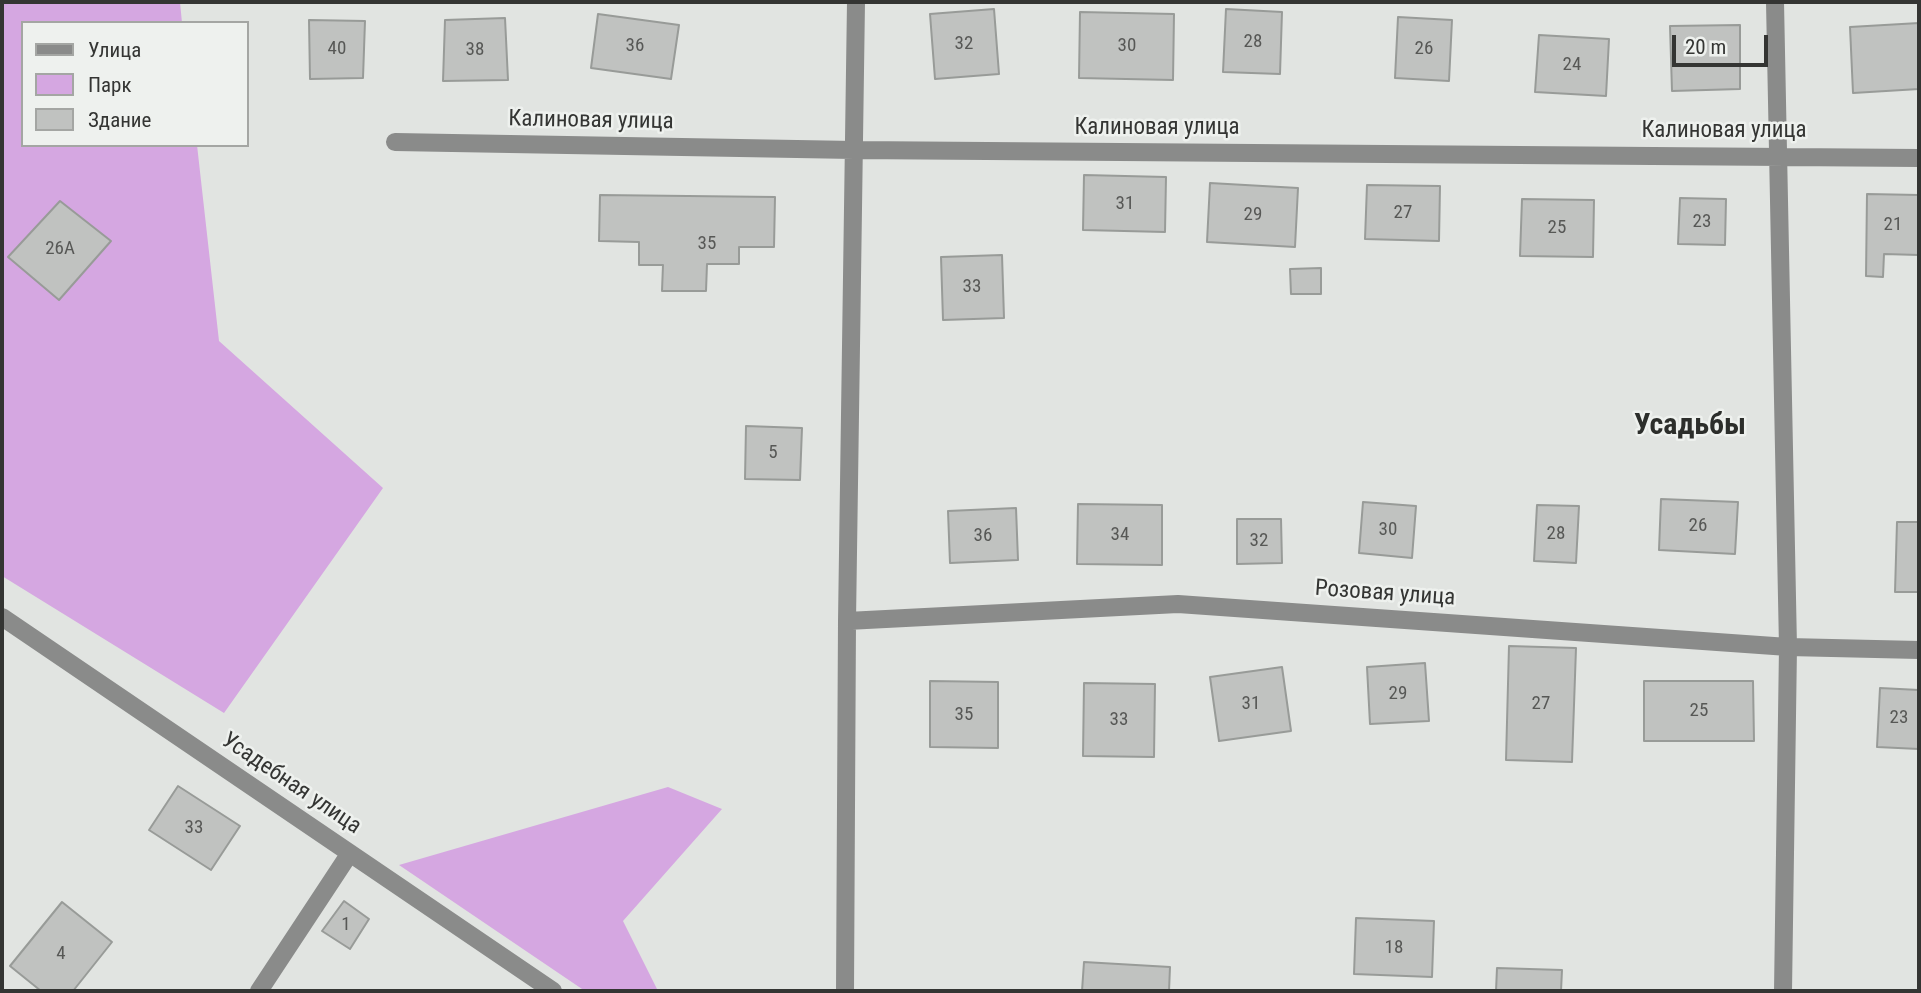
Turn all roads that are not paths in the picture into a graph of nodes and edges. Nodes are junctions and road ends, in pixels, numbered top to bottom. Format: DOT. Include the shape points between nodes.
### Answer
graph roads {
  1 [pos="856,2"];
  2 [pos="1775,2"];
  3 [pos="395,142"];
  4 [pos="854,150"];
  5 [pos="1777,156"];
  6 [pos="1919,158"];
  7 [pos="2,617"];
  8 [pos="847,621"];
  9 [pos="1788,646"];
  10 [pos="1919,650"];
  11 [pos="350,853"];
  12 [pos="259,991"];
  13 [pos="553,991"];
  14 [pos="845,991"];
  15 [pos="1783,991"];
  1 -- 4 [label="street"];
  2 -- 5 [label="street"];
  3 -- 4 [label="street, Калиновая улица"];
  4 -- 5 [label="street, Калиновая улица"];
  4 -- 8 [label="street"];
  5 -- 6 [label="street, Калиновая улица"];
  5 -- 9 [label="street"];
  7 -- 11 [label="street, Усадебная улица"];
  8 -- 9 [label="street, Розовая улица" via="1178,604"];
  8 -- 14 [label="street"];
  9 -- 10 [label="street, Розовая улица"];
  9 -- 15 [label="street"];
  11 -- 12 [label="street"];
  11 -- 13 [label="street, Усадебная улица"];
}
